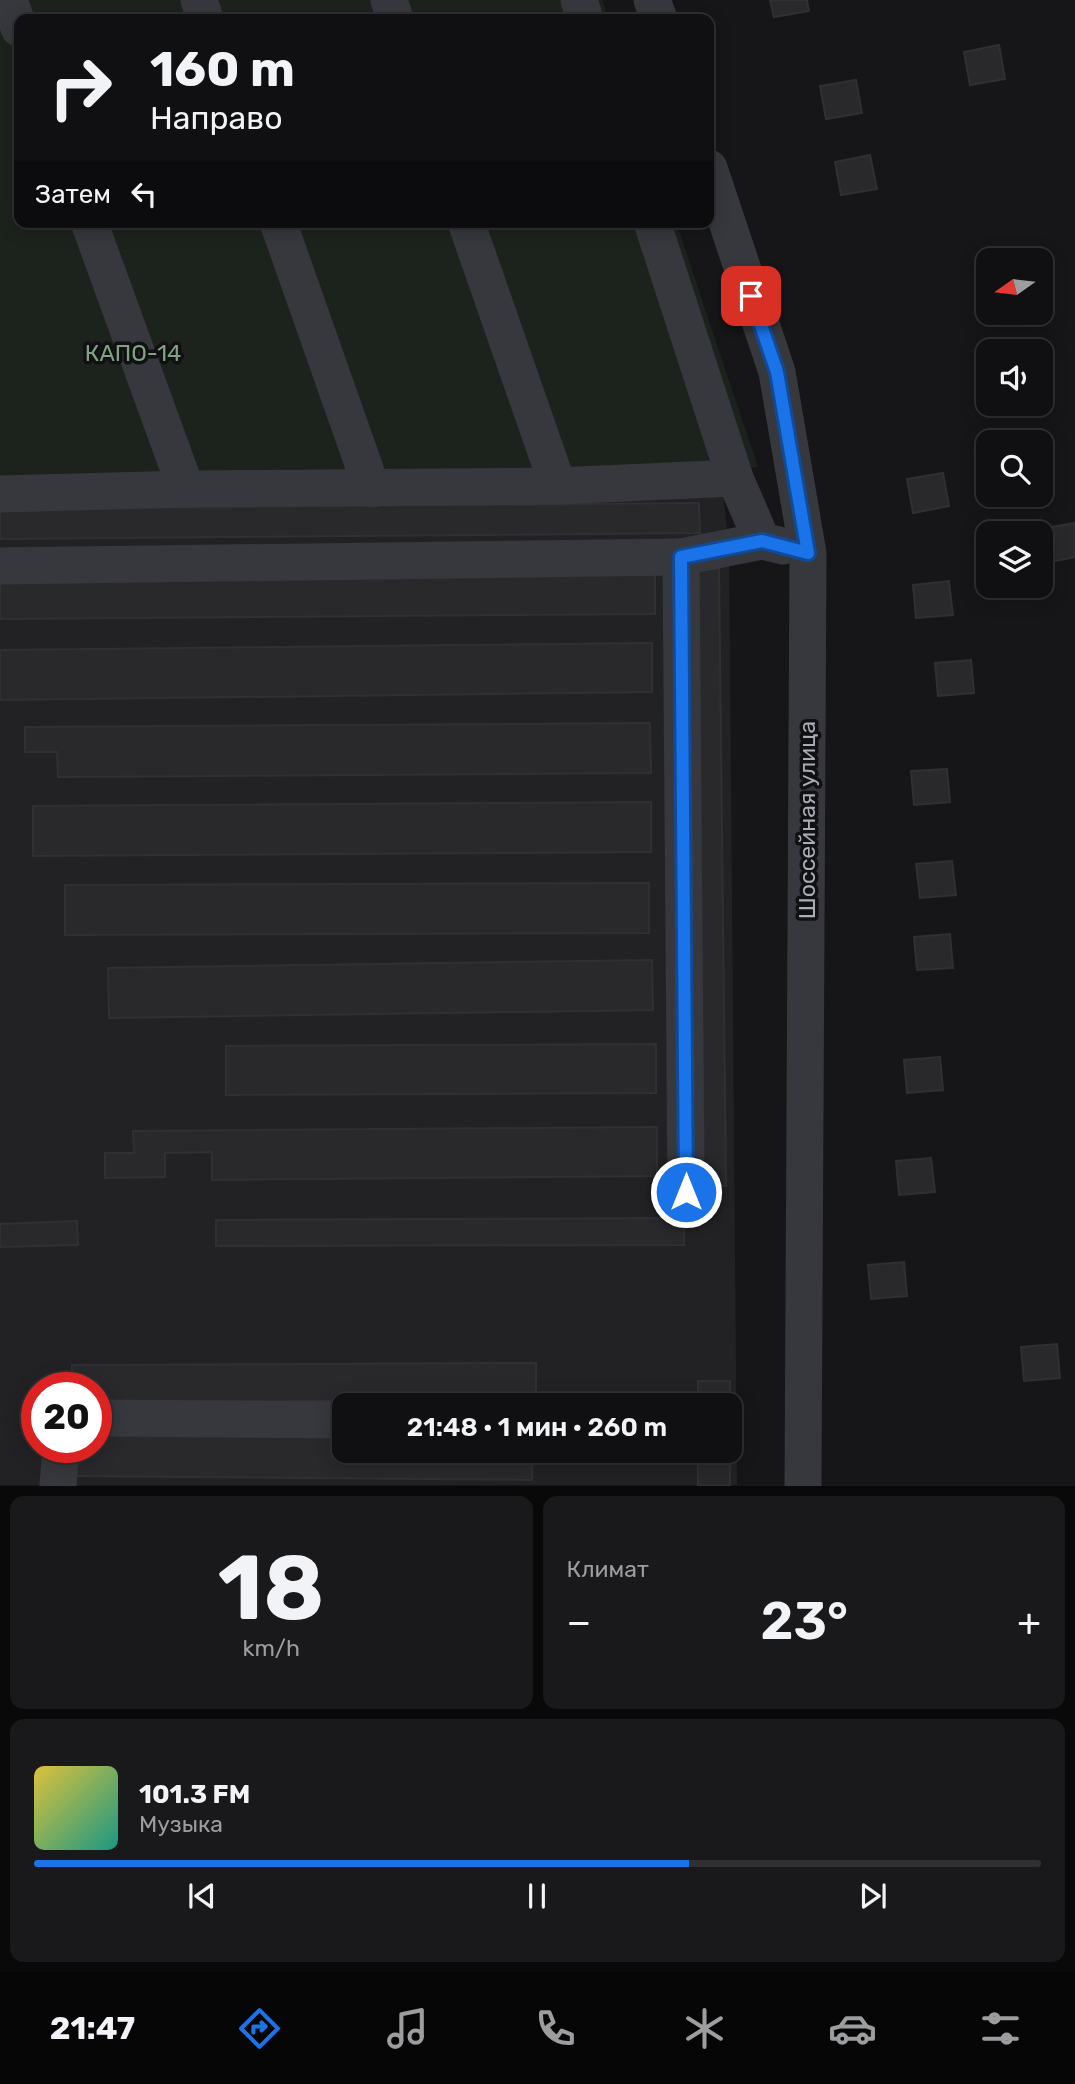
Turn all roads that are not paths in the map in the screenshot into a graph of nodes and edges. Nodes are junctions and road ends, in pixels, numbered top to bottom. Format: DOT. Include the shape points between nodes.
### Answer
graph roads {
  1 [pos="714,184"];
  2 [pos="91,228"];
  3 [pos="280,228"];
  4 [pos="468,228"];
  5 [pos="654,228"];
  6 [pos="735,478"];
  7 [pos="558,486"];
  8 [pos="186,489"];
  9 [pos="372,489"];
  10 [pos="0,494"];
  11 [pos="762,541"];
  12 [pos="808,553"];
  13 [pos="681,557"];
  14 [pos="0,566"];
  15 [pos="686,1192"];
  16 [pos="112,1418"];
  17 [pos="332,1420"];
  18 [pos="60,1463"];
  19 [pos="58,1486"];
  20 [pos="803,1486"];
  1 -- 12 [label="street, Шоссейная улица" via="777,372"];
  2 -- 8 [label="street"];
  3 -- 9 [label="street"];
  4 -- 7 [label="street"];
  5 -- 6 [label="street"];
  6 -- 7 [label="street"];
  6 -- 11 [label="street"];
  7 -- 9 [label="street"];
  8 -- 9 [label="street"];
  8 -- 10 [label="street"];
  11 -- 12 [label="street"];
  11 -- 13 [label="street"];
  12 -- 20 [label="street, Шоссейная улица"];
  13 -- 14 [label="street"];
  13 -- 15 [label="street"];
  16 -- 17 [label="street"];
  18 -- 19 [label="street"];
}
